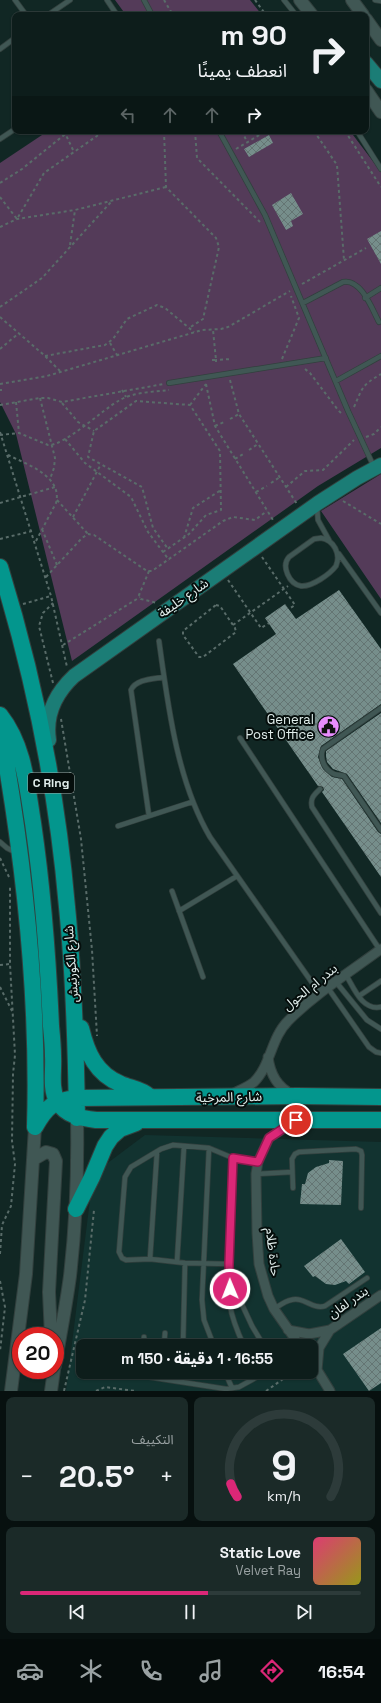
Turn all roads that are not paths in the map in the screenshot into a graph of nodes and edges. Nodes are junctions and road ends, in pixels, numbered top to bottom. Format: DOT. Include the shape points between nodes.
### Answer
graph roads {
  1 [pos="15,0"];
  2 [pos="70,0"];
  3 [pos="107,0"];
  4 [pos="144,0"];
  5 [pos="284,0"];
  6 [pos="300,0"];
  7 [pos="352,0"];
  8 [pos="375,0"];
  9 [pos="381,1"];
  10 [pos="24,12"];
  11 [pos="52,12"];
  12 [pos="115,12"];
  13 [pos="150,12"];
  14 [pos="294,12"];
  15 [pos="310,12"];
  16 [pos="361,12"];
  17 [pos="369,23"];
  18 [pos="12,40"];
  19 [pos="381,40"];
  20 [pos="0,49"];
  21 [pos="369,67"];
  22 [pos="381,81"];
  23 [pos="369,94"];
  24 [pos="381,112"];
  25 [pos="12,131"];
  26 [pos="221,134"];
  27 [pos="359,134"];
  28 [pos="0,139"];
  29 [pos="381,169"];
  30 [pos="381,288"];
  31 [pos="365,298"];
  32 [pos="303,303"];
  33 [pos="379,322"];
  34 [pos="381,356"];
  35 [pos="326,358"];
  36 [pos="336,381"];
  37 [pos="169,383"];
  38 [pos="378,467"];
  39 [pos="318,503"];
  40 [pos="331,543"];
  41 [pos="338,553"];
  42 [pos="0,567"];
  43 [pos="381,612"];
  44 [pos="159,641"];
  45 [pos="164,677"];
  46 [pos="381,708"];
  47 [pos="0,714"];
  48 [pos="0,727"];
  49 [pos="240,738"];
  50 [pos="50,772"];
  51 [pos="320,789"];
  52 [pos="192,802"];
  53 [pos="149,816"];
  54 [pos="118,826"];
  55 [pos="381,830"];
  56 [pos="0,842"];
  57 [pos="21,855"];
  58 [pos="237,876"];
  59 [pos="172,891"];
  60 [pos="179,911"];
  61 [pos="381,913"];
  62 [pos="380,949"];
  63 [pos="346,975"];
  64 [pos="203,977"];
  65 [pos="381,981"];
  66 [pos="336,982"];
  67 [pos="328,988"];
  68 [pos="320,994"];
  69 [pos="359,996"];
  70 [pos="74,1004"];
  71 [pos="381,1007"];
  72 [pos="381,1029"];
  73 [pos="381,1053"];
  74 [pos="268,1057"];
  75 [pos="297,1096"];
  76 [pos="224,1097"];
  77 [pos="381,1097"];
  78 [pos="77,1098"];
  79 [pos="152,1098"];
  80 [pos="58,1101"];
  81 [pos="77,1118"];
  82 [pos="143,1120"];
  83 [pos="296,1120"];
  84 [pos="381,1120"];
  85 [pos="35,1128"];
  86 [pos="184,1146"];
  87 [pos="209,1148"];
  88 [pos="157,1152"];
  89 [pos="233,1158"];
  90 [pos="34,1159"];
  91 [pos="258,1162"];
  92 [pos="292,1172"];
  93 [pos="256,1174"];
  94 [pos="293,1188"];
  95 [pos="361,1208"];
  96 [pos="76,1209"];
  97 [pos="150,1260"];
  98 [pos="177,1262"];
  99 [pos="185,1263"];
  100 [pos="205,1264"];
  101 [pos="229,1264"];
  102 [pos="367,1278"];
  103 [pos="231,1281"];
  104 [pos="381,1295"];
  105 [pos="274,1309"];
  106 [pos="51,1327"];
  107 [pos="61,1327"];
  108 [pos="288,1330"];
  109 [pos="330,1330"];
  110 [pos="165,1333"];
  111 [pos="165,1339"];
  112 [pos="183,1339"];
  113 [pos="211,1339"];
  114 [pos="241,1339"];
  115 [pos="260,1339"];
  116 [pos="295,1339"];
  117 [pos="318,1359"];
  118 [pos="318,1372"];
  119 [pos="53,1379"];
  120 [pos="162,1379"];
  121 [pos="228,1379"];
  122 [pos="252,1379"];
  123 [pos="182,1382"];
  124 [pos="232,1388"];
  125 [pos="11,1391"];
  126 [pos="51,1391"];
  127 [pos="330,1391"];
  1 -- 10 [label="lane"];
  2 -- 11 [label="lane"];
  3 -- 12 [label="lane"];
  4 -- 13 [label="lane"];
  5 -- 14 [label="lane"];
  6 -- 15 [label="main road"];
  7 -- 16 [label="main road"];
  8 -- 9 [label="lane"];
  17 -- 19 [label="main road"];
  18 -- 20 [label="lane"];
  21 -- 22 [label="main road"];
  23 -- 24 [label="main road"];
  25 -- 28 [label="lane"];
  26 -- 32 [label="lane" via="266,215"];
  27 -- 29 [label="lane"];
  30 -- 31 [label="lane"];
  31 -- 32 [label="lane" via="356,284 347,281"];
  31 -- 33 [label="lane"];
  32 -- 35 [label="lane"];
  34 -- 36 [label="lane"];
  35 -- 36 [label="lane"];
  35 -- 37 [label="lane"];
  36 -- 38 [label="lane" via="360,438"];
  38 -- 39 [label="main road, شارع خليفة"];
  39 -- 40 [label="lane" via="318,520"];
  39 -- 50 [label="main road, شارع خليفة" via="82,670 64,686 54,700 48,721 52,755"];
  40 -- 41 [label="lane"];
  40 -- 41 [label="lane" via="324,538 318,538 286,560 286,567 293,582 302,586 310,585 336,566"];
  41 -- 43 [label="lane"];
  42 -- 50 [label="highway, شارع الكورنيش / C Ring" via="27,663"];
  44 -- 45 [label="lane"];
  45 -- 52 [label="lane" via="174,731"];
  45 -- 53 [label="lane" via="139,682 132,686 131,690"];
  46 -- 55 [label="lane" via="323,750 321,755 327,768 334,774 344,776"];
  47 -- 80 [label="highway" via="18,747 37,854 49,988 53,1088"];
  48 -- 57 [label="highway, C Ring"];
  49 -- 62 [label="lane"];
  50 -- 70 [label="highway, شارع الكورنيش / C Ring" via="67,905"];
  51 -- 61 [label="lane" via="313,796 312,807"];
  52 -- 53 [label="lane"];
  52 -- 58 [label="lane" via="210,837"];
  53 -- 54 [label="lane"];
  56 -- 57 [label="lane"];
  57 -- 85 [label="highway, C Ring" via="34,1002"];
  58 -- 60 [label="lane"];
  58 -- 68 [label="lane"];
  59 -- 60 [label="lane"];
  60 -- 64 [label="lane"];
  62 -- 63 [label="street, بندر ام الحول"];
  63 -- 66 [label="street, بندر ام الحول"];
  63 -- 69 [label="lane"];
  65 -- 69 [label="lane"];
  66 -- 67 [label="street, بندر ام الحول"];
  66 -- 72 [label="lane" via="367,1020"];
  67 -- 68 [label="street, بندر ام الحول"];
  67 -- 73 [label="lane" via="369,1047"];
  68 -- 74 [label="street, بندر ام الحول" via="287,1022"];
  69 -- 71 [label="lane" via="366,1005"];
  70 -- 78 [label="highway, شارع الكورنيش / C Ring"];
  70 -- 79 [label="highway" via="86,1048 94,1064 109,1078"];
  74 -- 75 [label="street" via="276,1080 282,1088"];
  74 -- 76 [label="street, بندر ام الحول" via="262,1071 253,1082"];
  75 -- 76 [label="highway, شارع المرخية"];
  75 -- 77 [label="highway, شارع المرخية"];
  76 -- 79 [label="highway, شارع المرخية"];
  78 -- 79 [label="highway, شارع المرخية"];
  78 -- 80 [label="highway, شارع المرخية"];
  78 -- 81 [label="highway, شارع الكورنيش / C Ring"];
  80 -- 81 [label="highway" via="65,1110"];
  80 -- 85 [label="highway" via="46,1110"];
  81 -- 82 [label="highway, شارع المرخية"];
  81 -- 96 [label="main road, شارع الكورنيش / C Ring"];
  82 -- 83 [label="highway, شارع المرخية"];
  82 -- 96 [label="highway" via="120,1129 104,1146"];
  83 -- 84 [label="highway, شارع المرخية"];
  83 -- 91 [label="street, حادة ظلام" via="269,1138"];
  85 -- 90 [label="main road, C Ring"];
  86 -- 87 [label="lane"];
  86 -- 88 [label="lane" via="169,1146"];
  86 -- 98 [label="lane"];
  87 -- 89 [label="lane"];
  87 -- 100 [label="lane"];
  88 -- 97 [label="lane"];
  88 -- 97 [label="lane" via="131,1167 126,1174 120,1252 126,1260"];
  89 -- 91 [label="lane"];
  89 -- 101 [label="lane"];
  90 -- 106 [label="main road" via="46,1152 53,1154 56,1161 49,1292"];
  90 -- 125 [label="main road, C Ring" via="26,1274"];
  91 -- 93 [label="street, حادة ظلام"];
  92 -- 93 [label="lane"];
  92 -- 94 [label="lane"];
  92 -- 95 [label="lane" via="293,1156 297,1152 359,1149 362,1155"];
  93 -- 105 [label="street, حادة ظلام" via="259,1264"];
  96 -- 107 [label="main road, شارع الكورنيش / C Ring" via="70,1278"];
  97 -- 98 [label="lane"];
  98 -- 99 [label="lane"];
  99 -- 100 [label="lane"];
  99 -- 112 [label="lane"];
  100 -- 101 [label="lane"];
  100 -- 113 [label="lane" via="203,1310"];
  101 -- 103 [label="lane"];
  102 -- 105 [label="lane" via="325,1306 317,1307 302,1300 292,1299"];
  103 -- 114 [label="lane" via="232,1315"];
  103 -- 115 [label="lane"];
  104 -- 109 [label="street, بندر لفان"];
  105 -- 108 [label="street, حادة ظلام"];
  108 -- 109 [label="street, بندر لفان" via="309,1334"];
  108 -- 116 [label="street, حادة ظلام"];
  109 -- 117 [label="street, بندر لفان" via="319,1348"];
  110 -- 111 [label="lane"];
  118 -- 127 [label="street"];
  119 -- 126 [label="main road"];
  120 -- 123 [label="lane"];
  121 -- 124 [label="lane"];
  122 -- 124 [label="lane" via="246,1384"];
  123 -- 124 [label="lane"];
}
